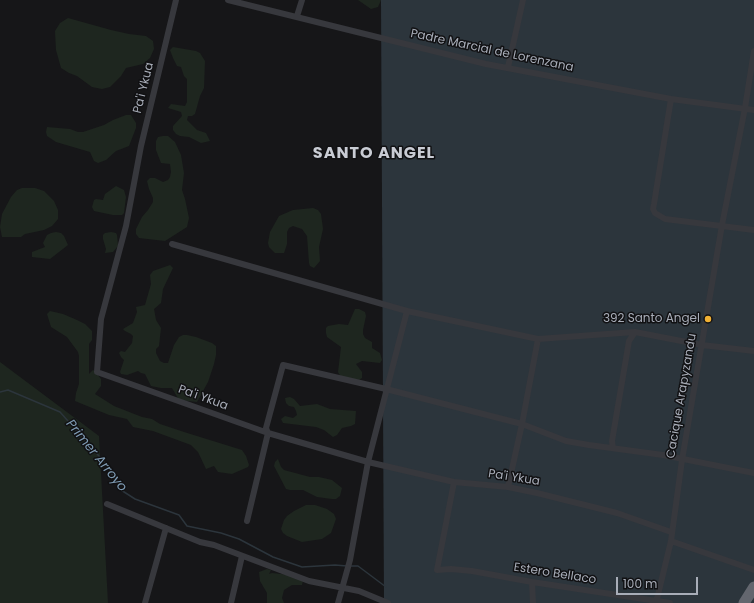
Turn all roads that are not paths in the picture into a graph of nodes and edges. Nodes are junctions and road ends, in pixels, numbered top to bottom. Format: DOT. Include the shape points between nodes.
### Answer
graph roads {
  1 [pos="176,0"];
  2 [pos="228,0"];
  3 [pos="302,0"];
  4 [pos="523,0"];
  5 [pos="297,16"];
  6 [pos="754,51"];
  7 [pos="508,67"];
  8 [pos="671,99"];
  9 [pos="745,108"];
  10 [pos="754,110"];
  11 [pos="722,225"];
  12 [pos="754,230"];
  13 [pos="172,244"];
  14 [pos="407,311"];
  15 [pos="635,332"];
  16 [pos="538,339"];
  17 [pos="702,345"];
  18 [pos="754,351"];
  19 [pos="386,388"];
  20 [pos="522,424"];
  21 [pos="268,433"];
  22 [pos="613,448"];
  23 [pos="682,460"];
  24 [pos="368,462"];
  25 [pos="754,473"];
  26 [pos="454,482"];
  27 [pos="508,486"];
  28 [pos="107,504"];
  29 [pos="247,521"];
  30 [pos="166,528"];
  31 [pos="671,532"];
  32 [pos="671,541"];
  33 [pos="242,556"];
  34 [pos="754,570"];
  35 [pos="532,582"];
  36 [pos="754,587"];
  37 [pos="342,588"];
  38 [pos="656,602"];
  39 [pos="145,603"];
  40 [pos="230,603"];
  41 [pos="338,603"];
  42 [pos="388,603"];
  43 [pos="534,603"];
  44 [pos="670,603"];
  45 [pos="744,603"];
  1 -- 21 [label="street, Pa'i Ykua" via="141,146 126,226 101,318 97,372"];
  2 -- 5 [label="street, Padre Marcial de Lorenzana"];
  3 -- 5 [label="street"];
  4 -- 7 [label="street"];
  5 -- 7 [label="street, Padre Marcial de Lorenzana" via="436,52"];
  6 -- 9 [label="street, Cacique Arapyzandu"];
  7 -- 8 [label="street, Padre Marcial de Lorenzana"];
  8 -- 9 [label="street, Padre Marcial de Lorenzana"];
  8 -- 11 [label="street" via="653,208 655,213 665,219"];
  9 -- 10 [label="street, Padre Marcial de Lorenzana"];
  9 -- 11 [label="street, Cacique Arapyzandu"];
  11 -- 12 [label="street"];
  11 -- 17 [label="street, Cacique Arapyzandu"];
  13 -- 14 [label="street"];
  14 -- 16 [label="street"];
  14 -- 19 [label="street"];
  15 -- 16 [label="street"];
  15 -- 17 [label="street"];
  15 -- 22 [label="street" via="629,341 612,440"];
  16 -- 20 [label="street"];
  17 -- 18 [label="street"];
  17 -- 23 [label="street, Cacique Arapyzandu"];
  19 -- 20 [label="street"];
  19 -- 21 [label="street" via="282,365 266,428"];
  19 -- 24 [label="street"];
  20 -- 22 [label="street" via="566,441"];
  20 -- 27 [label="street"];
  21 -- 24 [label="street, Pa'i Ykua"];
  21 -- 29 [label="street"];
  22 -- 23 [label="street"];
  23 -- 25 [label="street"];
  23 -- 31 [label="street, Cacique Arapyzandu"];
  24 -- 26 [label="street, Pa'i Ykua"];
  24 -- 37 [label="street" via="348,569"];
  26 -- 27 [label="street, Pa'i Ykua"];
  26 -- 35 [label="street, Estero Bellaco" via="437,570 472,571"];
  27 -- 31 [label="street, Pa'i Ykua" via="570,500"];
  28 -- 30 [label="street"];
  30 -- 33 [label="street"];
  30 -- 39 [label="street"];
  31 -- 32 [label="street, Cacique Arapyzandu"];
  32 -- 34 [label="street"];
  32 -- 38 [label="street, Cacique Arapyzandu"];
  33 -- 37 [label="street" via="309,581"];
  33 -- 40 [label="street"];
  35 -- 38 [label="street, Estero Bellaco"];
  35 -- 43 [label="street"];
  36 -- 45 [label="highway"];
  37 -- 41 [label="street"];
  37 -- 42 [label="street" via="360,591"];
  38 -- 44 [label="street, Estero Bellaco"];
}
